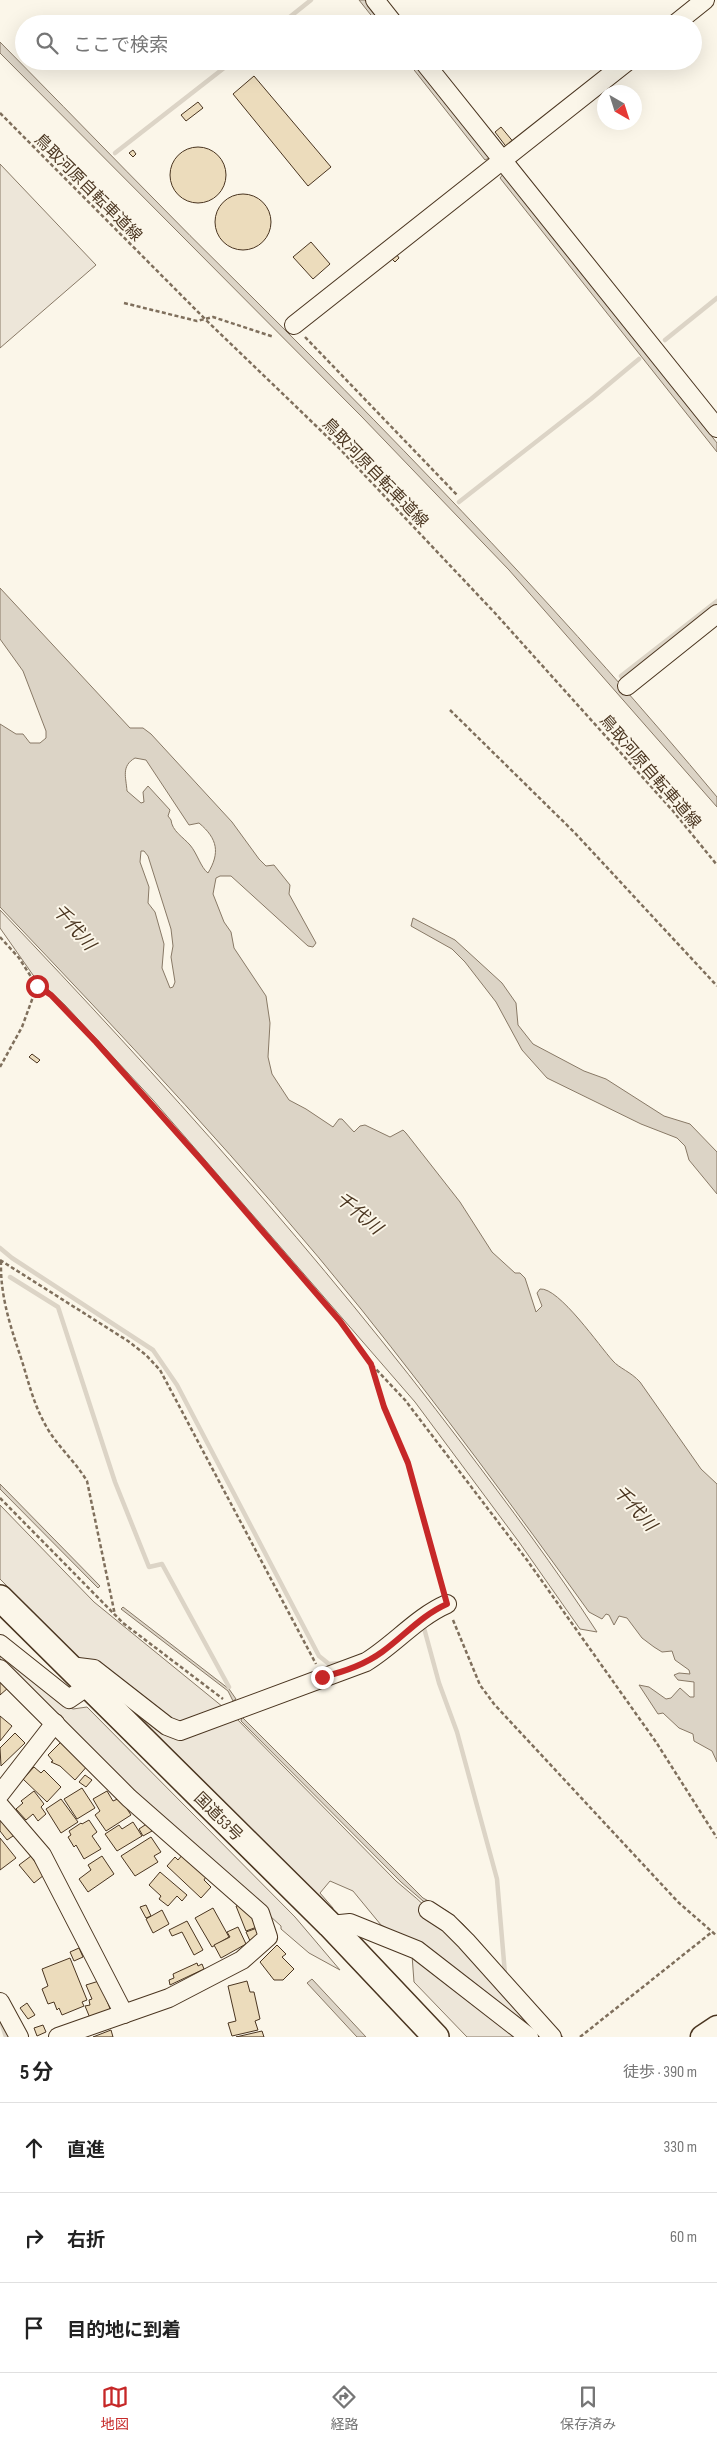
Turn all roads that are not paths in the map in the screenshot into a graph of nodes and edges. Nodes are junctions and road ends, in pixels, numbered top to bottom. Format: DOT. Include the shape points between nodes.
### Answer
graph roads {
  1 [pos="375,0"];
  2 [pos="705,0"];
  3 [pos="387,15"];
  4 [pos="686,15"];
  5 [pos="430,70"];
  6 [pos="617,70"];
  7 [pos="502,161"];
  8 [pos="294,325"];
  9 [pos="717,428"];
  10 [pos="717,614"];
  11 [pos="627,686"];
  12 [pos="0,1598"];
  13 [pos="447,1604"];
  14 [pos="0,1644"];
  15 [pos="70,1666"];
  16 [pos="0,1669"];
  17 [pos="88,1686"];
  18 [pos="55,1723"];
  19 [pos="0,1794"];
  20 [pos="0,1806"];
  21 [pos="428,1910"];
  22 [pos="330,1925"];
  23 [pos="0,2002"];
  24 [pos="124,2014"];
  25 [pos="717,2027"];
  26 [pos="19,2037"];
  27 [pos="58,2037"];
  28 [pos="436,2037"];
  29 [pos="529,2037"];
  30 [pos="552,2037"];
  31 [pos="702,2037"];
  1 -- 3 [label="street"];
  2 -- 4 [label="street"];
  5 -- 7 [label="street"];
  6 -- 7 [label="street"];
  7 -- 8 [label="street"];
  7 -- 9 [label="street"];
  10 -- 11 [label="street"];
  12 -- 15 [label="highway, 国道53号"];
  13 -- 15 [label="street" via="436,1608 366,1662 180,1731 167,1726 94,1669"];
  14 -- 17 [label="street" via="69,1699"];
  15 -- 17 [label="highway, 国道53号"];
  16 -- 18 [label="street"];
  17 -- 22 [label="highway, 国道53号"];
  18 -- 19 [label="street"];
  18 -- 24 [label="street" via="129,1798 260,1913 268,1937 242,1960 169,1998"];
  20 -- 24 [label="street" via="42,1855"];
  21 -- 30 [label="street" via="466,1940"];
  22 -- 28 [label="highway, 国道53号"];
  22 -- 29 [label="street" via="350,1923 417,1950"];
  23 -- 26 [label="street"];
  24 -- 27 [label="street"];
  25 -- 31 [label="main road"];
}
